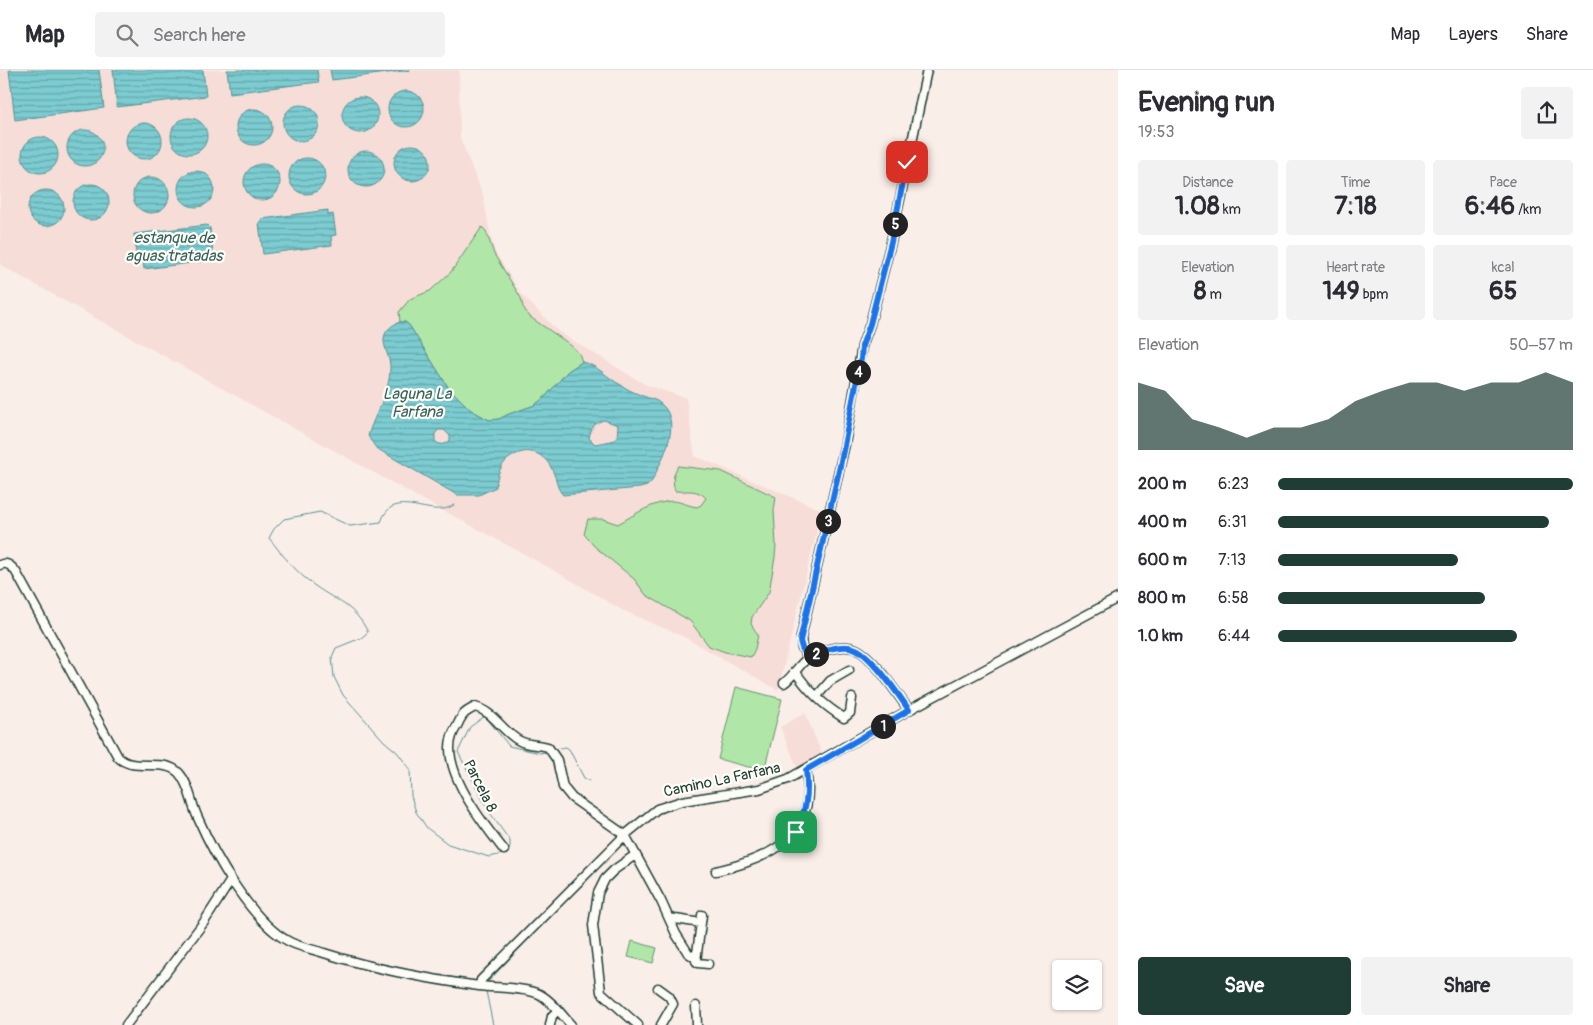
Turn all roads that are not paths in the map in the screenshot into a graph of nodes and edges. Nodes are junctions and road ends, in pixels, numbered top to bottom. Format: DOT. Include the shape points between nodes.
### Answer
graph roads {
  1 [pos="927,70"];
  2 [pos="0,565"];
  3 [pos="1118,598"];
  4 [pos="808,658"];
  5 [pos="849,670"];
  6 [pos="795,671"];
  7 [pos="784,683"];
  8 [pos="817,696"];
  9 [pos="852,698"];
  10 [pos="909,710"];
  11 [pos="806,770"];
  12 [pos="625,835"];
  13 [pos="504,850"];
  14 [pos="635,855"];
  15 [pos="716,871"];
  16 [pos="231,880"];
  17 [pos="669,918"];
  18 [pos="696,959"];
  19 [pos="708,964"];
  20 [pos="480,986"];
  21 [pos="658,988"];
  22 [pos="696,1006"];
  23 [pos="557,1011"];
  24 [pos="126,1025"];
  25 [pos="550,1025"];
  26 [pos="571,1025"];
  27 [pos="638,1025"];
  28 [pos="661,1025"];
  29 [pos="697,1025"];
  1 -- 4 [label="street" via="891,242 862,346 843,451 801,637 802,648"];
  2 -- 16 [label="street" via="8,564 16,572 120,760 171,768 180,775 204,831"];
  3 -- 10 [label="street, Camino La Farfana"];
  4 -- 6 [label="street"];
  4 -- 10 [label="street" via="827,650 856,649 878,669"];
  5 -- 8 [label="street" via="830,681"];
  6 -- 7 [label="street"];
  6 -- 8 [label="street" via="808,690"];
  8 -- 9 [label="street" via="825,706 844,718 850,713"];
  10 -- 11 [label="street, Camino La Farfana"];
  11 -- 12 [label="street, Camino La Farfana" via="768,787 663,806"];
  11 -- 15 [label="street" via="805,811 796,832 760,859"];
  12 -- 13 [label="street, Parcela 8" via="572,798 564,787 557,760 548,747 517,740 484,709 474,707 464,712 454,732 450,747 452,763 479,818"];
  12 -- 14 [label="street"];
  12 -- 20 [label="street, Camino La Farfana" via="488,972"];
  14 -- 17 [label="street"];
  14 -- 27 [label="street" via="605,879 598,893 594,925 601,992"];
  16 -- 20 [label="street" via="266,925 290,942 360,964"];
  16 -- 24 [label="street"];
  17 -- 18 [label="street" via="685,949"];
  17 -- 18 [label="street" via="701,919"];
  18 -- 19 [label="street" via="698,963"];
  20 -- 23 [label="street" via="537,993"];
  21 -- 28 [label="street" via="669,996 673,1004"];
  22 -- 29 [label="street"];
  23 -- 25 [label="street"];
  23 -- 26 [label="street"];
}
